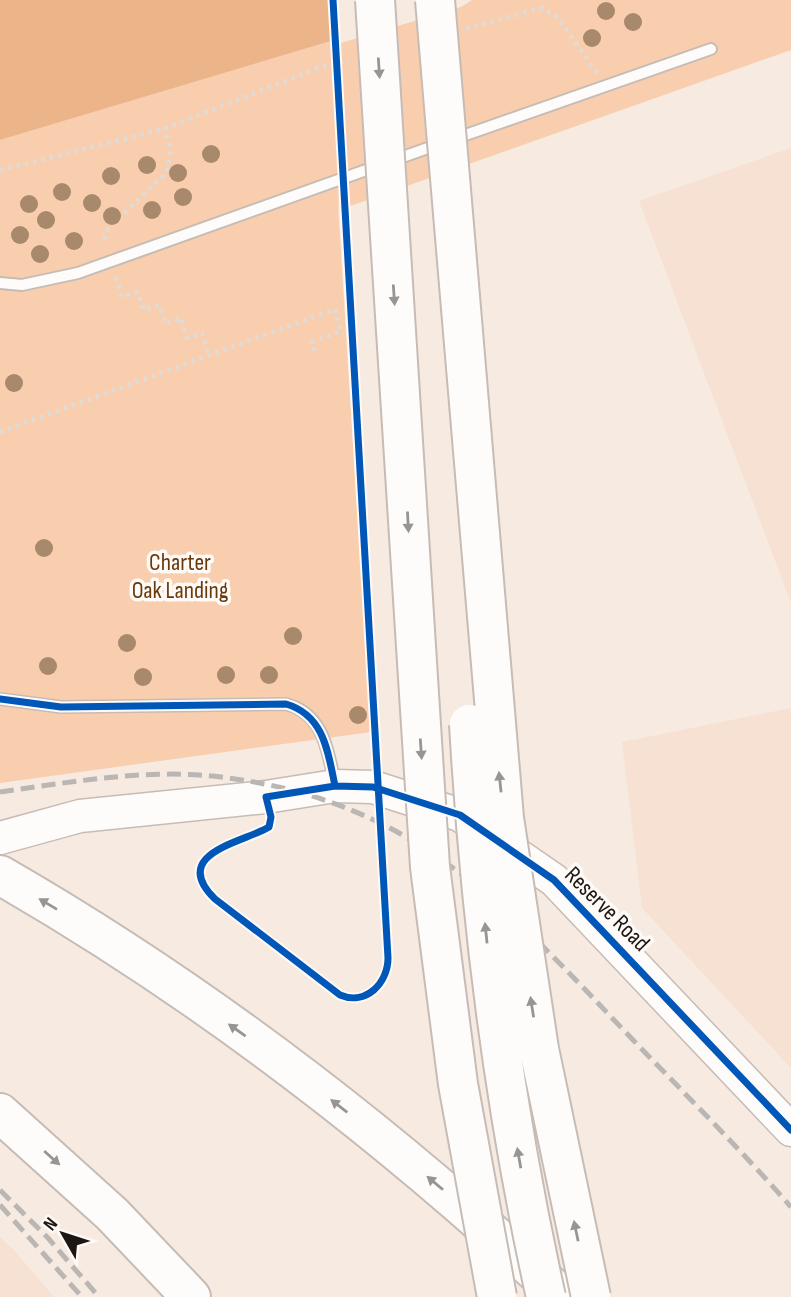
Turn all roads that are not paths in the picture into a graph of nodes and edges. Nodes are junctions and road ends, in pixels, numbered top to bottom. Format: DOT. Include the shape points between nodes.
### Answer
graph roads {
  1 [pos="375,0"];
  2 [pos="435,0"];
  3 [pos="711,49"];
  4 [pos="451,201"];
  5 [pos="0,283"];
  6 [pos="0,699"];
  7 [pos="335,786"];
  8 [pos="80,816"];
  9 [pos="0,829"];
  10 [pos="0,838"];
  11 [pos="2,876"];
  12 [pos="0,1113"];
  13 [pos="791,1130"];
  14 [pos="191,1297"];
  15 [pos="497,1297"];
  16 [pos="546,1297"];
  17 [pos="562,1297"];
  18 [pos="591,1297"];
  1 -- 15 [label="highway, one-way, bridge" via="429,867 460,1097"];
  2 -- 4 [label="highway, bridge"];
  3 -- 5 [label="lane" via="78,274 22,285"];
  16 -- 4 [label="highway, one-way, bridge" via="505,1075 479,868 447,360"];
  18 -- 4 [label="highway, one-way, bridge" via="539,1049 504,818"];
  6 -- 7 [label="lane" via="61,706 286,704 303,710 316,722"];
  7 -- 8 [label="street, Reserve Road" via="255,799"];
  7 -- 13 [label="street, Reserve Road" via="373,787 460,815 554,880"];
  8 -- 9 [label="street"];
  8 -- 10 [label="street, Reserve Road"];
  17 -- 11 [label="highway, one-way, bridge" via="385,1142 263,1049 125,953"];
  12 -- 14 [label="highway, one-way" via="112,1214"];
}
